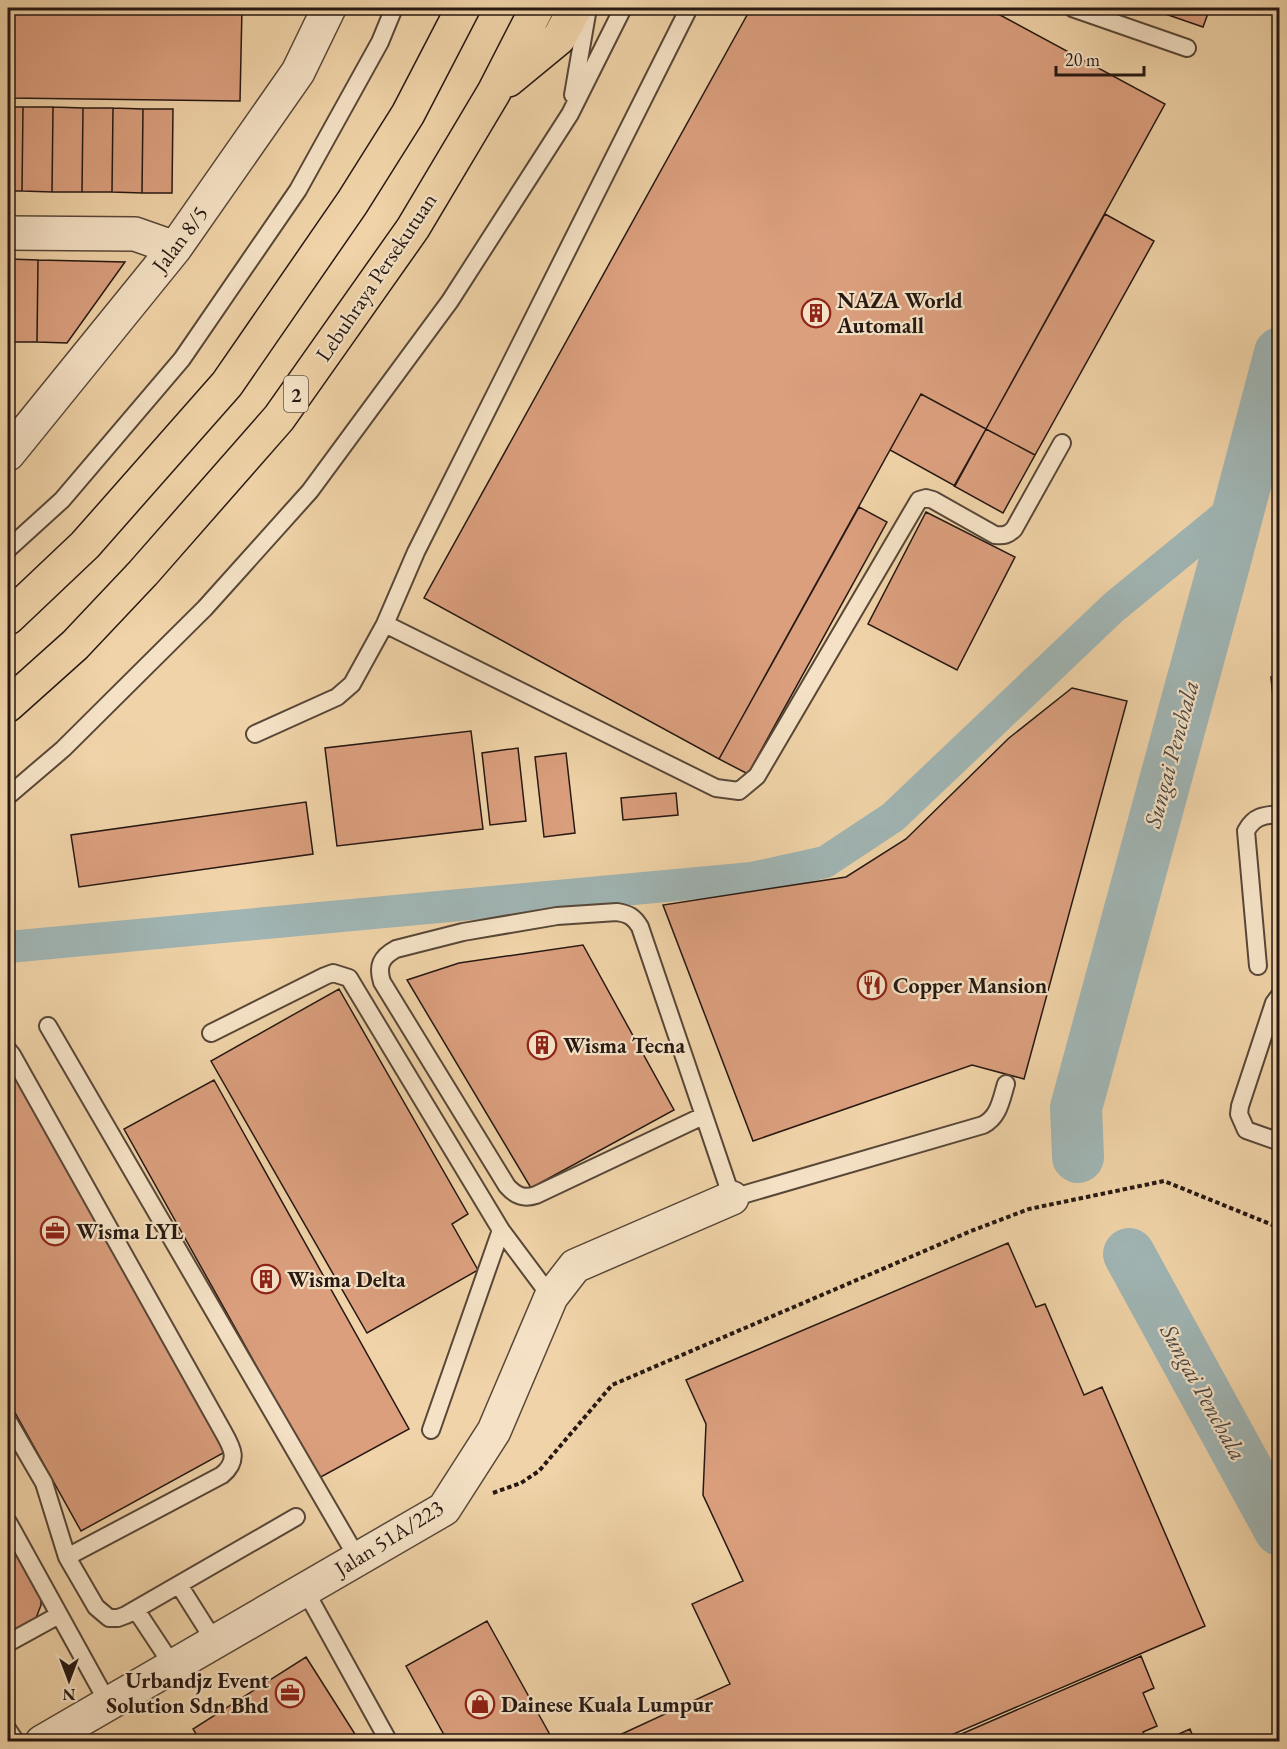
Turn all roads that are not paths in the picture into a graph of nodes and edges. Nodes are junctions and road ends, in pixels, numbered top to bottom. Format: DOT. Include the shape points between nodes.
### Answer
graph roads {
  1 [pos="329,8"];
  2 [pos="394,8"];
  3 [pos="463,8"];
  4 [pos="537,8"];
  5 [pos="575,8"];
  6 [pos="588,8"];
  7 [pos="623,8"];
  8 [pos="689,8"];
  9 [pos="1072,8"];
  10 [pos="1187,48"];
  11 [pos="494,92"];
  12 [pos="570,114"];
  13 [pos="8,233"];
  14 [pos="175,248"];
  15 [pos="1062,443"];
  16 [pos="8,454"];
  17 [pos="8,549"];
  18 [pos="8,618"];
  19 [pos="384,624"];
  20 [pos="8,705"];
  21 [pos="255,734"];
  22 [pos="8,796"];
  23 [pos="1280,814"];
  24 [pos="1258,966"];
  25 [pos="1280,995"];
  26 [pos="48,1026"];
  27 [pos="211,1033"];
  28 [pos="8,1050"];
  29 [pos="1006,1084"];
  30 [pos="703,1116"];
  31 [pos="1280,1142"];
  32 [pos="732,1198"];
  33 [pos="501,1230"];
  34 [pos="550,1297"];
  35 [pos="8,1421"];
  36 [pos="431,1430"];
  37 [pos="296,1517"];
  38 [pos="8,1522"];
  39 [pos="67,1557"];
  40 [pos="358,1559"];
  41 [pos="179,1585"];
  42 [pos="305,1590"];
  43 [pos="136,1610"];
  44 [pos="59,1615"];
  45 [pos="8,1642"];
  46 [pos="214,1642"];
  47 [pos="173,1666"];
  48 [pos="108,1704"];
  49 [pos="8,1730"];
  50 [pos="16,1742"];
  51 [pos="42,1742"];
  52 [pos="390,1742"];
  1 -- 14 [label="street, Jalan 8/5" via="298,72"];
  2 -- 17 [label="lane" via="380,42 298,190 182,359 62,500"];
  3 -- 18 [label="highway" via="408,114 352,204 227,384 85,545"];
  4 -- 11 [label="highway, Lebuhraya Persekutuan / 2"];
  5 -- 11 [label="highway" via="559,38"];
  6 -- 12 [label="lane"];
  7 -- 12 [label="lane"];
  8 -- 19 [label="lane" via="416,552"];
  9 -- 10 [label="lane"];
  11 -- 20 [label="highway, Lebuhraya Persekutuan / 2" via="413,228 279,418 128,589 75,645"];
  12 -- 22 [label="lane" via="450,302 310,491 205,608 63,749"];
  13 -- 14 [label="street" via="135,234"];
  14 -- 16 [label="street, Jalan 8/5"];
  15 -- 19 [label="lane" via="1009,534 995,535 933,500 920,500 757,776 739,790 716,788"];
  19 -- 21 [label="lane" via="351,684 337,698"];
  23 -- 24 [label="lane" via="1257,818 1246,831"];
  25 -- 31 [label="lane" via="1274,1003 1239,1114 1246,1130"];
  26 -- 40 [label="lane"];
  27 -- 33 [label="lane" via="325,976 333,973 349,978"];
  28 -- 39 [label="lane" via="216,1417 233,1454 233,1462 222,1475"];
  29 -- 32 [label="lane" via="996,1115 983,1125"];
  30 -- 30 [label="lane" via="640,927 627,914 557,916 463,932 396,949 381,962 382,982 507,1186 520,1196 536,1195"];
  30 -- 32 [label="lane"];
  32 -- 34 [label="street, Jalan 51A/223" via="575,1266"];
  33 -- 34 [label="lane"];
  33 -- 36 [label="lane"];
  34 -- 40 [label="street, Jalan 51A/223" via="494,1431 444,1509"];
  35 -- 39 [label="lane" via="44,1484"];
  37 -- 41 [label="lane"];
  38 -- 44 [label="lane"];
  39 -- 43 [label="lane" via="102,1614 118,1618"];
  40 -- 42 [label="street, Jalan 51A/223"];
  41 -- 43 [label="lane"];
  41 -- 46 [label="lane"];
  42 -- 46 [label="street, Jalan 51A/223"];
  42 -- 52 [label="lane"];
  43 -- 47 [label="lane"];
  44 -- 45 [label="lane"];
  44 -- 48 [label="lane"];
  46 -- 47 [label="street, Jalan 51A/223"];
  47 -- 48 [label="street, Jalan 51A/223"];
  48 -- 51 [label="street, Jalan 51A/223"];
  49 -- 50 [label="lane"];
}
